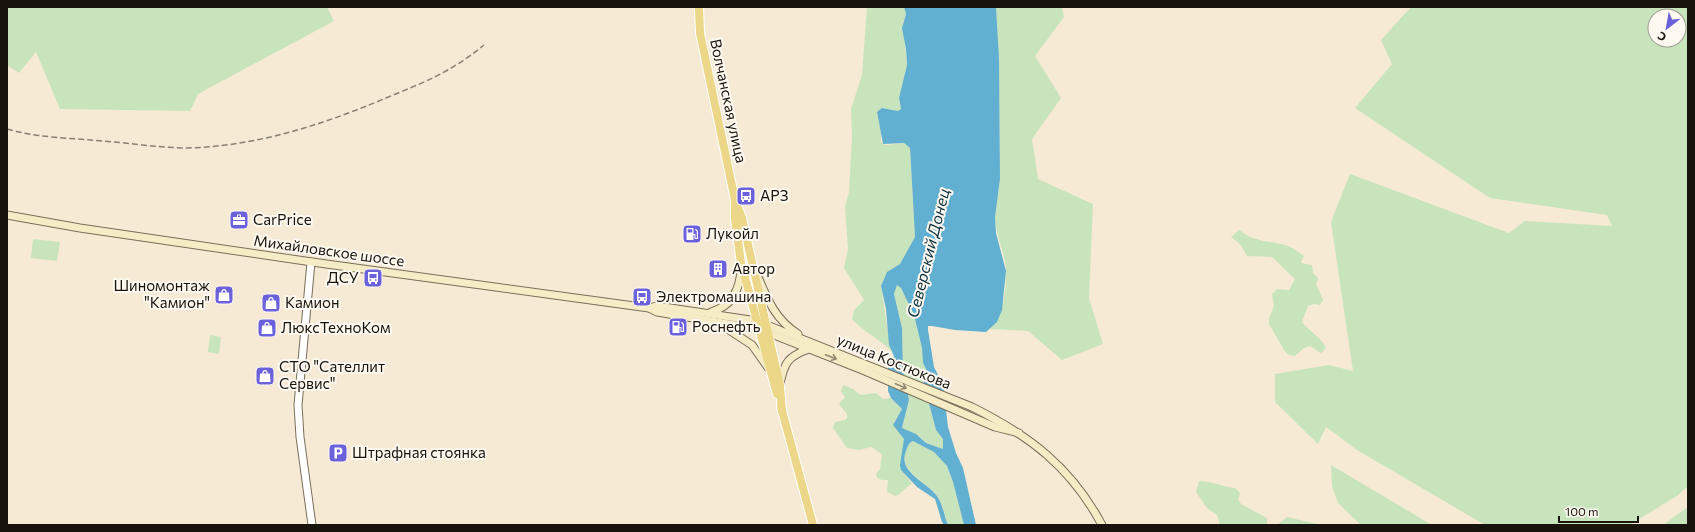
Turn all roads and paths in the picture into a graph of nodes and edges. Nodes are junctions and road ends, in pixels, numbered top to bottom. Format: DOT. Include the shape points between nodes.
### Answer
graph roads {
  1 [pos="698,7"];
  2 [pos="735,200"];
  3 [pos="7,215"];
  4 [pos="311,262"];
  5 [pos="742,263"];
  6 [pos="752,264"];
  7 [pos="649,308"];
  8 [pos="708,313"];
  9 [pos="717,322"];
  10 [pos="761,325"];
  11 [pos="768,333"];
  12 [pos="816,344"];
  13 [pos="809,349"];
  14 [pos="866,368"];
  15 [pos="769,371"];
  16 [pos="780,386"];
  17 [pos="782,412"];
  18 [pos="1019,433"];
  19 [pos="312,525"];
  20 [pos="813,525"];
  21 [pos="1102,525"];
  1 -- 2 [label="main road, Волчанская улица" via="700,33"];
  2 -- 5 [label="main road, Волчанская улица" via="735,219"];
  2 -- 6 [label="main road, Волчанская улица" via="742,218"];
  3 -- 4 [label="main road, Михайловское шоссе"];
  4 -- 7 [label="main road, Михайловское шоссе"];
  4 -- 19 [label="street" via="298,405"];
  5 -- 8 [label="main road" via="740,281 732,300"];
  5 -- 10 [label="main road, Волчанская улица"];
  6 -- 10 [label="main road, Волчанская улица"];
  6 -- 12 [label="main road" via="773,311 788,328"];
  7 -- 8 [label="main road, Михайловское шоссе" via="657,306"];
  7 -- 9 [label="main road, Михайловское шоссе" via="657,312"];
  8 -- 10 [label="main road, Михайловское шоссе"];
  9 -- 10 [label="main road, Михайловское шоссе"];
  9 -- 15 [label="main road" via="752,345"];
  10 -- 11 [label="main road, Волчанская улица"];
  10 -- 12 [label="main road, улица Костюкова"];
  10 -- 15 [label="main road, Волчанская улица"];
  11 -- 13 [label="main road, улица Костюкова"];
  11 -- 16 [label="main road, Волчанская улица"];
  12 -- 14 [label="main road, улица Костюкова"];
  13 -- 14 [label="main road, улица Костюкова, one-way"];
  13 -- 16 [label="main road" via="799,352 785,364"];
  14 -- 18 [label="main road, улица Костюкова, one-way" via="995,427"];
  14 -- 18 [label="main road, улица Костюкова" via="972,407"];
  15 -- 17 [label="main road, Волчанская улица"];
  16 -- 17 [label="main road, Волчанская улица"];
  17 -- 20 [label="main road, Волчанская улица"];
  18 -- 21 [label="main road, улица Костюкова" via="1041,448 1064,469 1091,505"];
}
